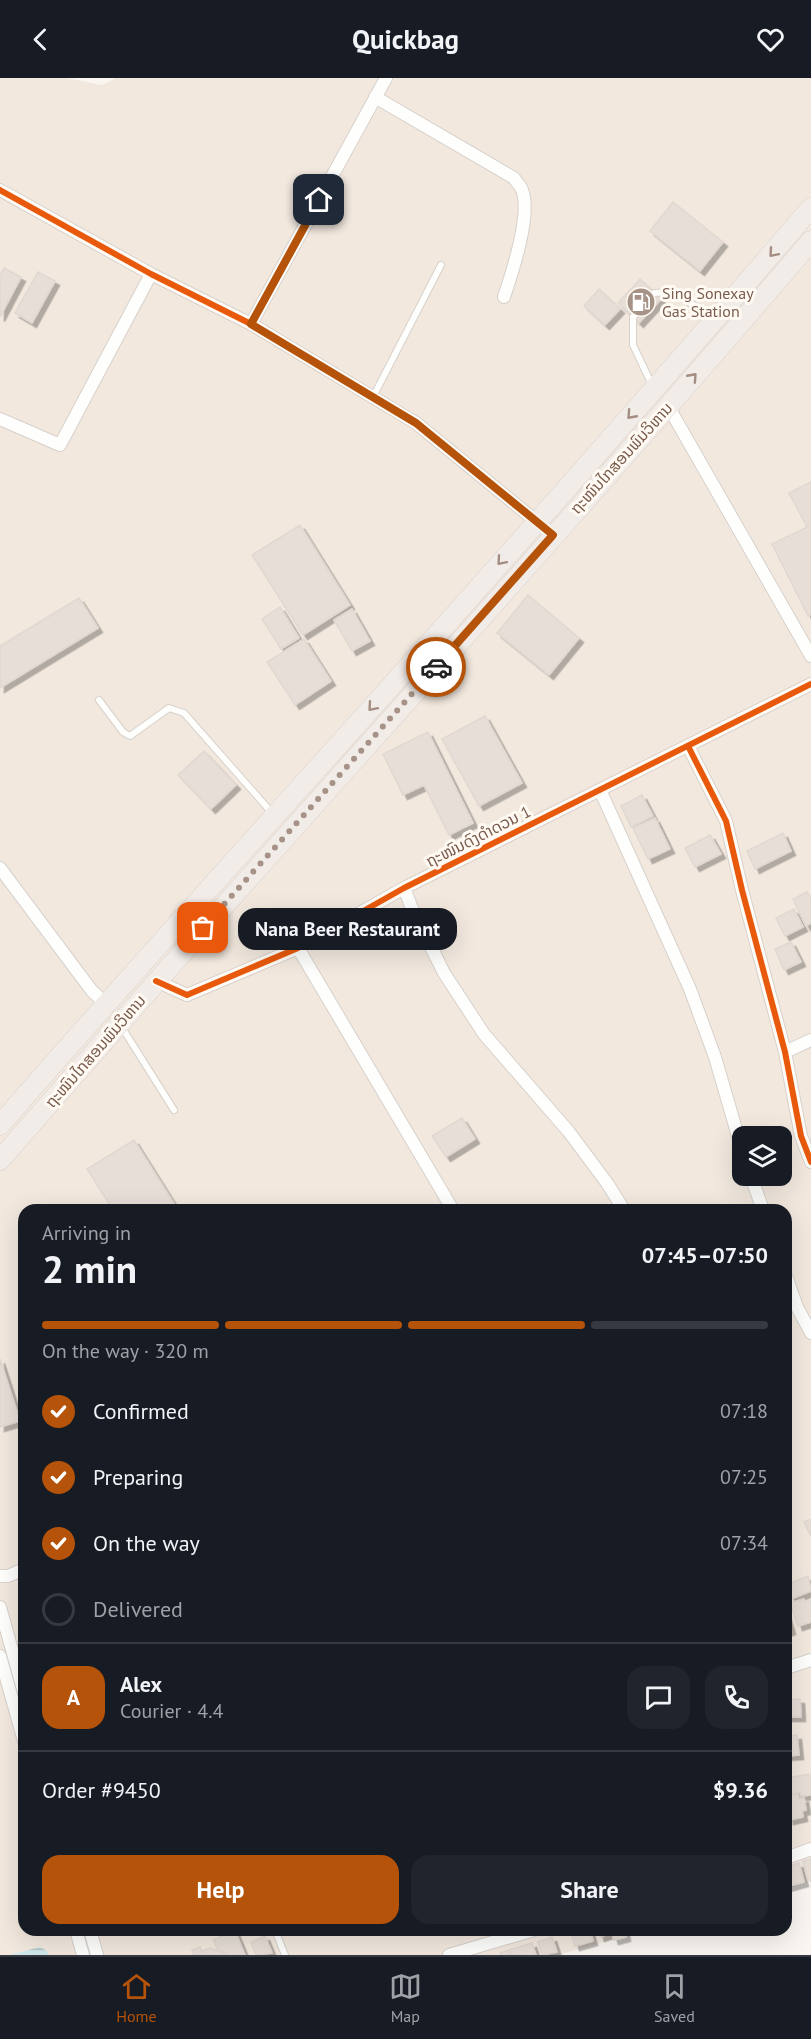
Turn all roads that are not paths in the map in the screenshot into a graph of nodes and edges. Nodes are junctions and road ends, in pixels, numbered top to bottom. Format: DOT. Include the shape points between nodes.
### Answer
graph roads {
  1 [pos="386,78"];
  2 [pos="375,97"];
  3 [pos="0,190"];
  4 [pos="811,208"];
  5 [pos="811,241"];
  6 [pos="441,265"];
  7 [pos="151,274"];
  8 [pos="504,297"];
  9 [pos="713,322"];
  10 [pos="251,324"];
  11 [pos="725,341"];
  12 [pos="654,389"];
  13 [pos="374,397"];
  14 [pos="668,405"];
  15 [pos="0,419"];
  16 [pos="537,520"];
  17 [pos="553,535"];
  18 [pos="811,656"];
  19 [pos="811,684"];
  20 [pos="99,700"];
  21 [pos="687,746"];
  22 [pos="600,790"];
  23 [pos="274,816"];
  24 [pos="0,868"];
  25 [pos="404,888"];
  26 [pos="298,948"];
  27 [pos="156,981"];
  28 [pos="105,1003"];
  29 [pos="119,1023"];
  30 [pos="811,1040"];
  31 [pos="785,1052"];
  32 [pos="174,1110"];
  33 [pos="0,1125"];
  34 [pos="735,1126"];
  35 [pos="0,1160"];
  36 [pos="811,1162"];
  37 [pos="755,1186"];
  38 [pos="449,1204"];
  39 [pos="620,1204"];
  40 [pos="761,1204"];
  41 [pos="792,1293"];
  42 [pos="811,1334"];
  43 [pos="18,1572"];
  44 [pos="0,1576"];
  45 [pos="0,1607"];
  46 [pos="0,1656"];
  47 [pos="811,1660"];
  48 [pos="792,1666"];
  49 [pos="18,1672"];
  50 [pos="18,1720"];
  51 [pos="811,1849"];
  52 [pos="792,1856"];
  53 [pos="78,1936"];
  54 [pos="92,1936"];
  55 [pos="277,1936"];
  56 [pos="514,1936"];
  57 [pos="83,1955"];
  58 [pos="97,1955"];
  59 [pos="285,1955"];
  60 [pos="449,1955"];
  1 -- 2 [label="street"];
  2 -- 8 [label="street" via="514,178 522,190 525,208 518,250"];
  2 -- 10 [label="street"];
  3 -- 7 [label="street"];
  4 -- 9 [label="highway, ຖະໜົນໄກສອນພົມວິຫານ, one-way"];
  5 -- 11 [label="highway, ຖະໜົນໄກສອນພົມວິຫານ"];
  6 -- 13 [label="lane"];
  7 -- 10 [label="street"];
  7 -- 15 [label="street" via="60,445"];
  9 -- 11 [label="highway"];
  9 -- 12 [label="highway, ຖະໜົນໄກສອນພົມວິຫານ"];
  9 -- 12 [label="lane" via="671,292 654,293 633,317 633,345"];
  10 -- 13 [label="street"];
  14 -- 11 [label="highway, ຖະໜົນໄກສອນພົມວິຫານ, one-way"];
  12 -- 16 [label="highway, ຖະໜົນໄກສອນພົມວິຫານ, one-way"];
  13 -- 16 [label="street" via="416,423"];
  14 -- 17 [label="highway, ຖະໜົນໄກສອນພົມວິຫານ"];
  14 -- 18 [label="street"];
  16 -- 17 [label="street"];
  16 -- 23 [label="highway, ຖະໜົນໄກສອນພົມວິຫານ, one-way"];
  17 -- 27 [label="highway, ຖະໜົນໄກສອນພົມວິຫານ"];
  19 -- 21 [label="street, ຖະໜົນດົງດຳດວນ 1"];
  20 -- 23 [label="lane" via="130,736 168,708 183,713"];
  21 -- 22 [label="street, ຖະໜົນດົງດຳດວນ 1"];
  21 -- 31 [label="street" via="726,821"];
  22 -- 25 [label="street, ຖະໜົນດົງດຳດວນ 1"];
  22 -- 34 [label="street" via="690,989"];
  23 -- 28 [label="highway, ຖະໜົນໄກສອນພົມວິຫານ"];
  24 -- 28 [label="street"];
  25 -- 26 [label="street, ຖະໜົນດົງດຳດວນ 1"];
  25 -- 39 [label="street" via="444,973 484,1034 569,1132"];
  26 -- 27 [label="street, ຖະໜົນດົງດຳດວນ 1" via="187,995"];
  26 -- 38 [label="street"];
  27 -- 29 [label="highway, ຖະໜົນໄກສອນພົມວິຫານ"];
  28 -- 33 [label="highway, ຖະໜົນໄກສອນພົມວິຫານ"];
  29 -- 32 [label="lane"];
  29 -- 35 [label="highway, ຖະໜົນໄກສອນພົມວິຫານ"];
  30 -- 31 [label="street"];
  31 -- 36 [label="street" via="801,1136"];
  37 -- 40 [label="street"];
  41 -- 42 [label="street"];
  43 -- 44 [label="street"];
  45 -- 49 [label="street"];
  46 -- 50 [label="street"];
  47 -- 48 [label="street"];
  51 -- 52 [label="street"];
  53 -- 57 [label="street"];
  54 -- 58 [label="street"];
  55 -- 59 [label="lane"];
  56 -- 60 [label="street"];
}
